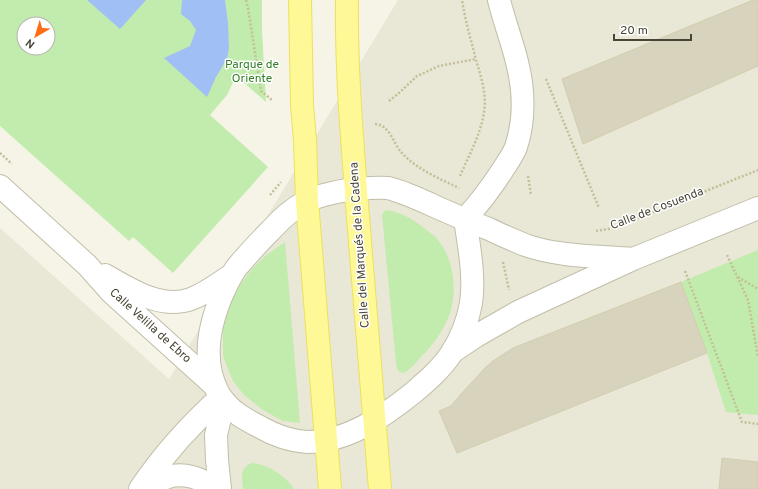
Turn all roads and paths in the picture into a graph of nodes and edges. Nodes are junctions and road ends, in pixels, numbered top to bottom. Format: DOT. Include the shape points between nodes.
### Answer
graph roads {
  1 [pos="246,0"];
  2 [pos="300,0"];
  3 [pos="347,0"];
  4 [pos="462,0"];
  5 [pos="499,0"];
  6 [pos="476,59"];
  7 [pos="544,72"];
  8 [pos="272,100"];
  9 [pos="389,101"];
  10 [pos="372,124"];
  11 [pos="0,153"];
  12 [pos="18,169"];
  13 [pos="758,170"];
  14 [pos="460,176"];
  15 [pos="284,180"];
  16 [pos="452,185"];
  17 [pos="0,186"];
  18 [pos="356,189"];
  19 [pos="270,195"];
  20 [pos="307,201"];
  21 [pos="599,208"];
  22 [pos="758,208"];
  23 [pos="465,219"];
  24 [pos="590,231"];
  25 [pos="727,255"];
  26 [pos="502,259"];
  27 [pos="633,259"];
  28 [pos="87,265"];
  29 [pos="685,271"];
  30 [pos="230,276"];
  31 [pos="738,277"];
  32 [pos="758,289"];
  33 [pos="509,294"];
  34 [pos="451,353"];
  35 [pos="758,356"];
  36 [pos="219,394"];
  37 [pos="375,420"];
  38 [pos="758,424"];
  39 [pos="327,440"];
  40 [pos="140,489"];
  41 [pos="146,489"];
  42 [pos="214,489"];
  43 [pos="220,489"];
  44 [pos="330,489"];
  45 [pos="380,489"];
  1 -- 8 [label="path" via="261,91"];
  2 -- 20 [label="main road"];
  3 -- 18 [label="main road, Calle del Marqués de la Cadena"];
  4 -- 6 [label="path"];
  5 -- 23 [label="street" via="521,82 523,102 520,123 512,155 490,190"];
  6 -- 9 [label="path" via="439,66 417,76"];
  6 -- 14 [label="path" via="485,96 484,112 478,134"];
  7 -- 21 [label="path"];
  10 -- 16 [label="path" via="382,125 387,129 402,153 421,168"];
  11 -- 12 [label="path"];
  13 -- 24 [label="path, Calle de Cosuenda" via="614,228"];
  15 -- 19 [label="path"];
  17 -- 28 [label="street, Calle Velilla de Ebro"];
  18 -- 20 [label="street"];
  18 -- 23 [label="street" via="373,187 400,191"];
  18 -- 37 [label="main road, Calle del Marqués de la Cadena"];
  20 -- 30 [label="street" via="289,212 247,254"];
  20 -- 39 [label="main road"];
  22 -- 27 [label="street"];
  23 -- 27 [label="street" via="543,250"];
  23 -- 34 [label="street" via="471,264 471,304 461,335"];
  25 -- 31 [label="path"];
  26 -- 33 [label="path"];
  27 -- 34 [label="street" via="518,312"];
  28 -- 30 [label="street, Calle Velilla de Ebro" via="145,296 161,301 190,300"];
  28 -- 36 [label="street, Calle Velilla de Ebro" via="111,292"];
  29 -- 38 [label="path" via="742,422"];
  30 -- 36 [label="street" via="213,317 210,332 208,359"];
  31 -- 32 [label="path"];
  31 -- 35 [label="path" via="748,300"];
  34 -- 37 [label="street, Calle Velilla de Ebro" via="426,382"];
  36 -- 39 [label="street, Calle Velilla de Ebro" via="234,411 264,430 299,441"];
  36 -- 40 [label="street"];
  36 -- 43 [label="street" via="216,435"];
  37 -- 39 [label="street, Calle Velilla de Ebro" via="359,429"];
  37 -- 45 [label="main road, Calle del Marqués de la Cadena"];
  39 -- 44 [label="main road"];
  41 -- 42 [label="street" via="176,475 204,481"];
}
